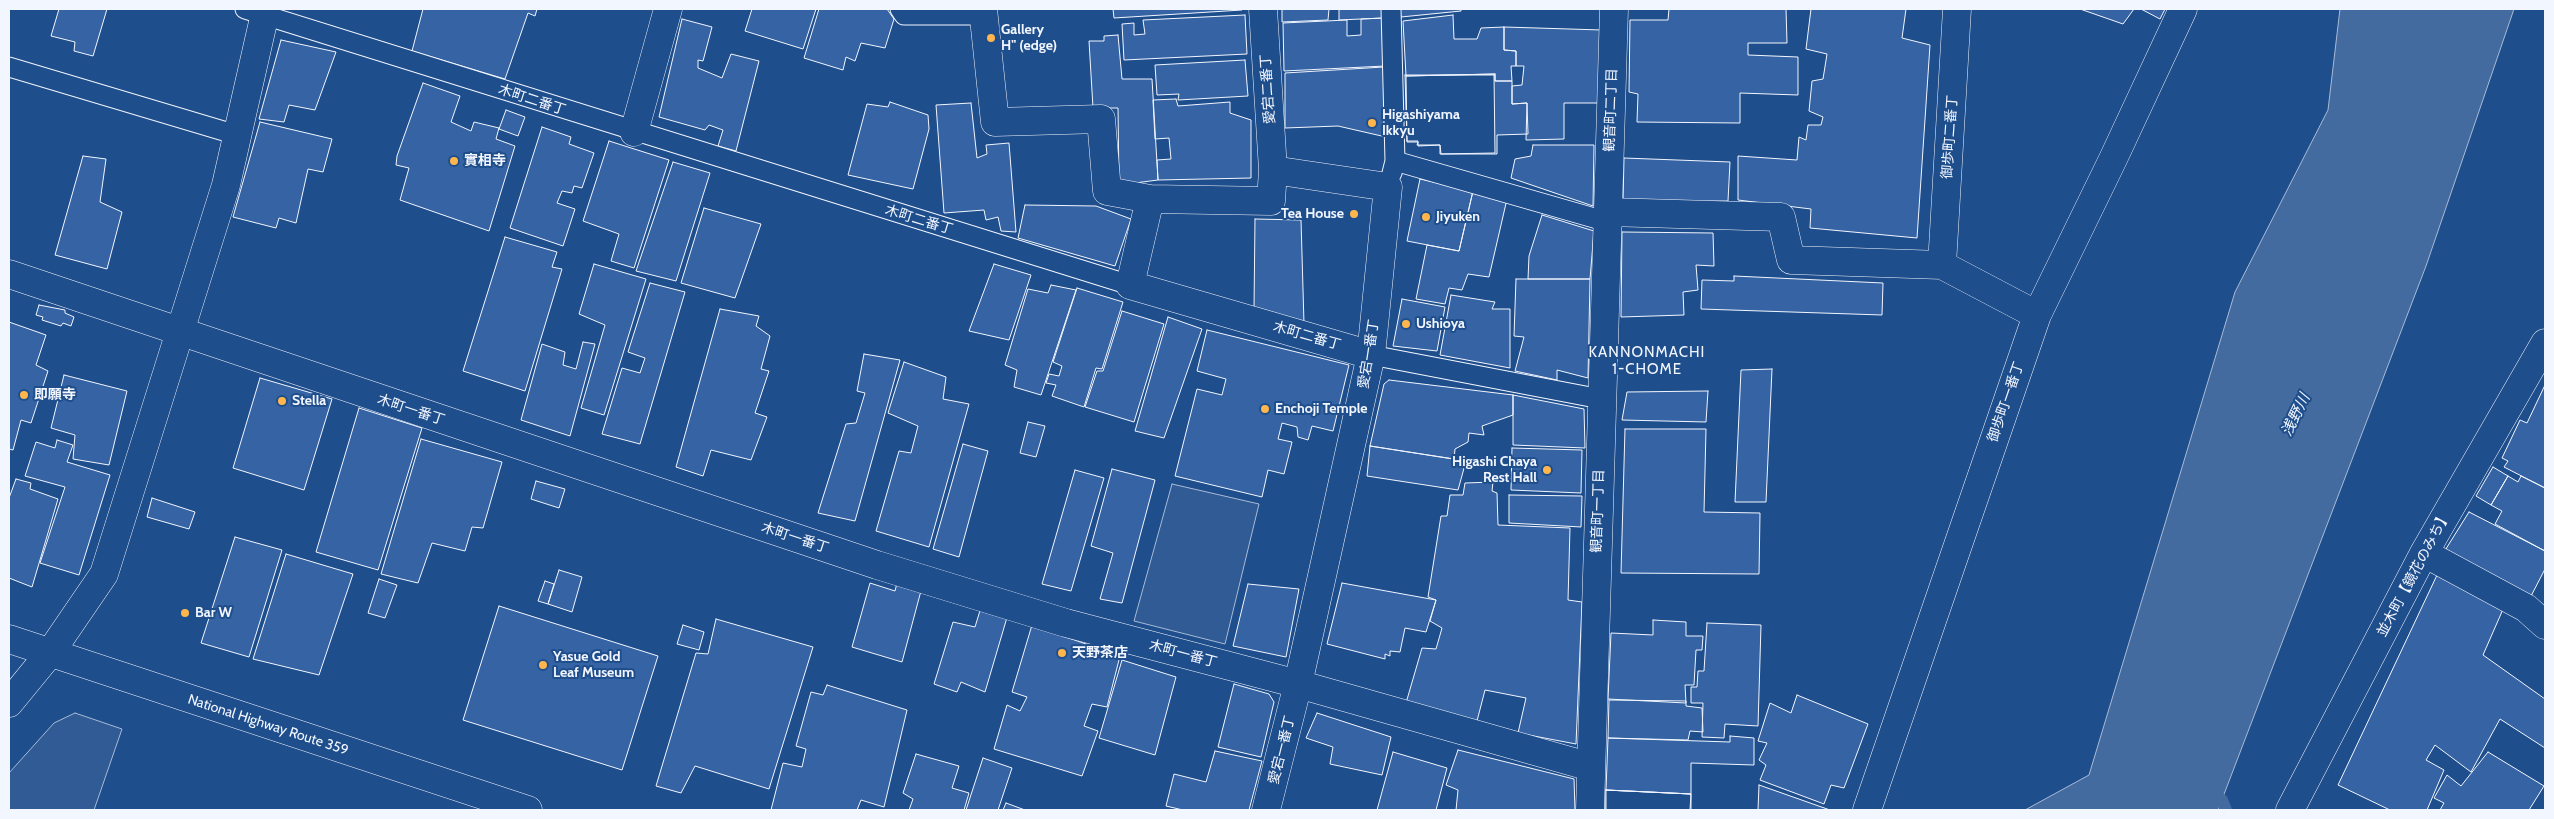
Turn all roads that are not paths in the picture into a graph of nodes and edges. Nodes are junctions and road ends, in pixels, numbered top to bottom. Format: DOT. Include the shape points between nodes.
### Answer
graph roads {
  1 [pos="668,9"];
  2 [pos="900,9"];
  3 [pos="1263,9"];
  4 [pos="1391,9"];
  5 [pos="1614,9"];
  6 [pos="1957,9"];
  7 [pos="2183,9"];
  8 [pos="259,11"];
  9 [pos="983,12"];
  10 [pos="9,67"];
  11 [pos="634,132"];
  12 [pos="237,135"];
  13 [pos="1395,161"];
  14 [pos="1273,170"];
  15 [pos="1388,187"];
  16 [pos="1150,199"];
  17 [pos="1608,217"];
  18 [pos="1942,265"];
  19 [pos="9,274"];
  20 [pos="1130,285"];
  21 [pos="2037,315"];
  22 [pos="180,330"];
  23 [pos="2545,343"];
  24 [pos="1371,355"];
  25 [pos="1601,399"];
  26 [pos="2424,553"];
  27 [pos="2545,625"];
  28 [pos="9,639"];
  29 [pos="50,654"];
  30 [pos="1298,684"];
  31 [pos="9,703"];
  32 [pos="1591,767"];
  33 [pos="528,810"];
  34 [pos="1266,810"];
  35 [pos="1590,810"];
  36 [pos="1867,810"];
  37 [pos="2290,810"];
  1 -- 11 [label="main road"];
  2 -- 9 [label="lane" via="904,15"];
  3 -- 14 [label="main road, 愛宕二番丁"];
  4 -- 13 [label="lane, 愛宕一番丁"];
  5 -- 17 [label="main road, 観音町二丁目"];
  6 -- 18 [label="main road, 御歩町二番丁"];
  7 -- 21 [label="main road, 御歩町一番丁"];
  8 -- 11 [label="lane, 木町二番丁"];
  8 -- 12 [label="main road"];
  9 -- 16 [label="main road" via="995,122 1101,119 1107,191"];
  10 -- 12 [label="lane"];
  11 -- 20 [label="lane, 木町二番丁"];
  12 -- 22 [label="main road" via="226,185"];
  13 -- 15 [label="lane, 愛宕一番丁"];
  13 -- 17 [label="lane"];
  14 -- 15 [label="main road"];
  14 -- 16 [label="main road, 愛宕二番丁" via="1271,201"];
  15 -- 24 [label="main road, 愛宕一番丁"];
  16 -- 20 [label="main road"];
  17 -- 18 [label="main road" via="1781,217 1790,260"];
  17 -- 25 [label="main road, 観音町一丁目"];
  18 -- 21 [label="main road"];
  19 -- 22 [label="main road, 木町一番丁"];
  20 -- 24 [label="main road, 木町二番丁"];
  21 -- 36 [label="main road, 御歩町一番丁"];
  22 -- 29 [label="main road" via="104,574"];
  22 -- 30 [label="main road, 木町一番丁" via="308,376 887,568 1066,624"];
  23 -- 26 [label="main road, 並木町【鏡花のみち】"];
  24 -- 25 [label="lane, 木町二番丁"];
  24 -- 30 [label="main road, 愛宕一番丁"];
  25 -- 32 [label="main road, 観音町一丁目"];
  26 -- 27 [label="main road" via="2526,608"];
  26 -- 37 [label="main road, 並木町【鏡花のみち】"];
  28 -- 29 [label="main road, National Highway Route 359"];
  29 -- 31 [label="main road"];
  29 -- 33 [label="main road, National Highway Route 359"];
  30 -- 32 [label="main road, 木町一番丁"];
  30 -- 34 [label="main road, 愛宕一番丁"];
  32 -- 35 [label="main road, 観音町一丁目"];
}
